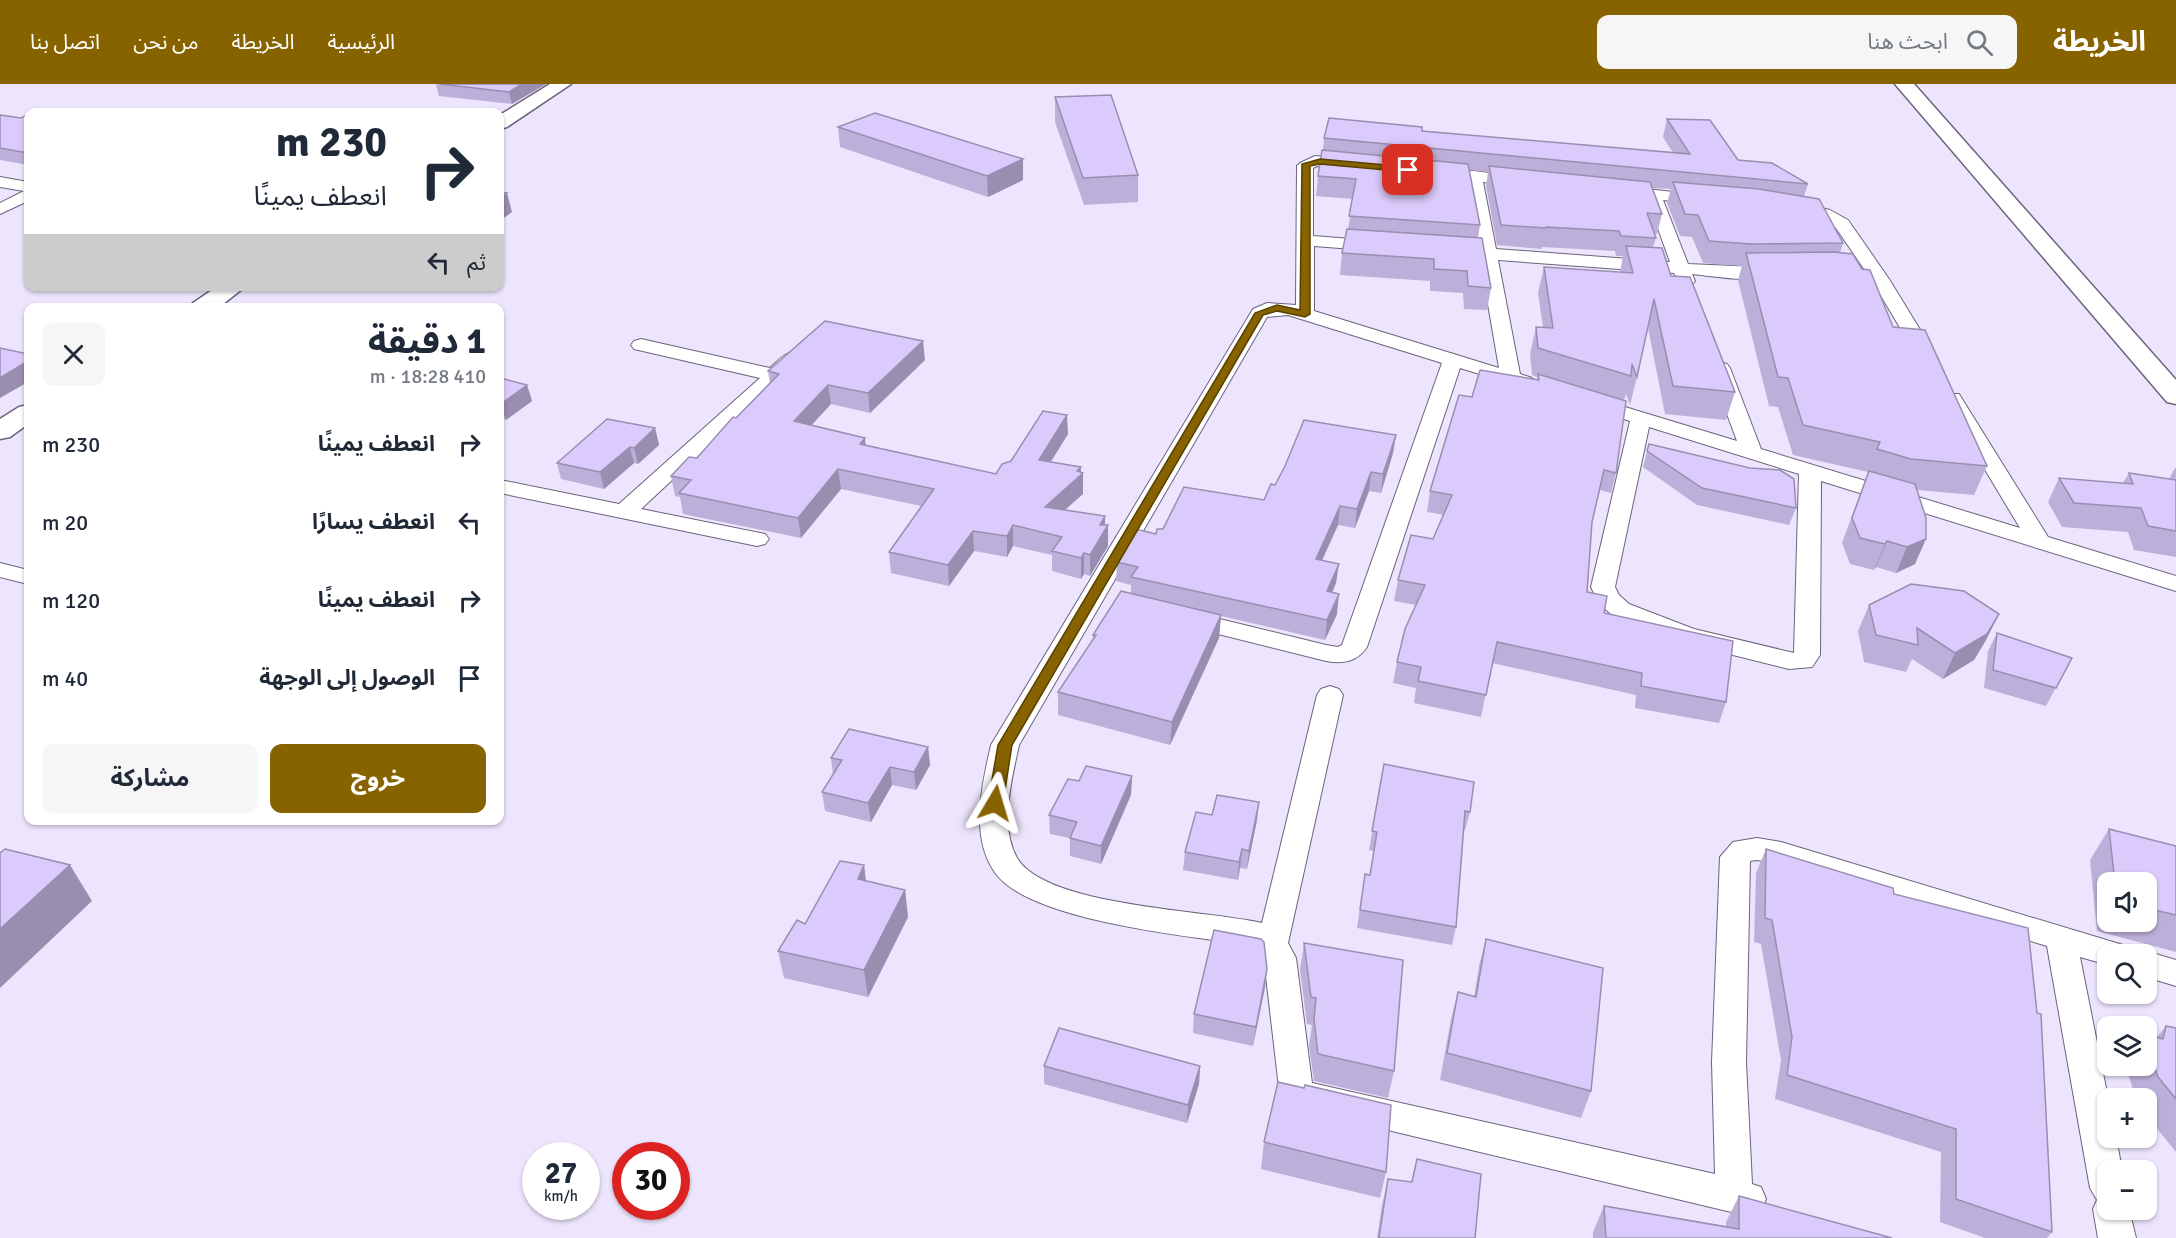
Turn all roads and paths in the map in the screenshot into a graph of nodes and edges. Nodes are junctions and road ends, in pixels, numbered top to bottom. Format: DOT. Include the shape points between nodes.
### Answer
graph roads {
  1 [pos="562,84"];
  2 [pos="1904,84"];
  3 [pos="504,120"];
  4 [pos="1367,166"];
  5 [pos="1415,171"];
  6 [pos="1474,176"];
  7 [pos="0,182"];
  8 [pos="1534,182"];
  9 [pos="24,186"];
  10 [pos="1606,189"];
  11 [pos="1653,194"];
  12 [pos="24,197"];
  13 [pos="1724,201"];
  14 [pos="1784,207"];
  15 [pos="0,210"];
  16 [pos="1305,240"];
  17 [pos="1397,247"];
  18 [pos="1431,250"];
  19 [pos="1488,254"];
  20 [pos="1682,268"];
  21 [pos="1786,271"];
  22 [pos="1860,276"];
  23 [pos="1880,279"];
  24 [pos="227,291"];
  25 [pos="1694,301"];
  26 [pos="209,303"];
  27 [pos="1305,314"];
  28 [pos="641,345"];
  29 [pos="806,346"];
  30 [pos="1715,355"];
  31 [pos="1453,360"];
  32 [pos="775,375"];
  33 [pos="1511,378"];
  34 [pos="1543,388"];
  35 [pos="2176,396"];
  36 [pos="1576,398"];
  37 [pos="24,415"];
  38 [pos="1641,418"];
  39 [pos="0,430"];
  40 [pos="1752,452"];
  41 [pos="1810,470"];
  42 [pos="504,489"];
  43 [pos="624,512"];
  44 [pos="757,539"];
  45 [pos="2039,541"];
  46 [pos="0,570"];
  47 [pos="24,576"];
  48 [pos="2176,584"];
  49 [pos="1163,614"];
  50 [pos="1330,695"];
  51 [pos="2061,938"];
  52 [pos="1272,944"];
  53 [pos="2097,949"];
  54 [pos="2157,968"];
  55 [pos="2176,974"];
  56 [pos="2103,1160"];
  57 [pos="1734,1195"];
  58 [pos="1777,1208"];
  59 [pos="2113,1220"];
  60 [pos="2117,1238"];
  1 -- 3 [label="main road"];
  2 -- 35 [label="main road"];
  4 -- 16 [label="street" via="1320,161 1306,164"];
  5 -- 6 [label="street"];
  6 -- 8 [label="street"];
  6 -- 19 [label="street"];
  7 -- 9 [label="street"];
  10 -- 11 [label="street"];
  11 -- 13 [label="street"];
  11 -- 20 [label="street"];
  12 -- 15 [label="street"];
  14 -- 23 [label="street" via="1815,211 1838,220"];
  16 -- 17 [label="street"];
  16 -- 27 [label="street"];
  18 -- 19 [label="street"];
  19 -- 20 [label="street"];
  19 -- 33 [label="street"];
  20 -- 21 [label="street" via="1744,273"];
  20 -- 25 [label="street"];
  22 -- 23 [label="street"];
  23 -- 45 [label="street"];
  24 -- 26 [label="main road"];
  27 -- 31 [label="street"];
  27 -- 52 [label="street" via="1277,308 1260,313 1105,599 1005,745 993,826 1006,867 1019,880 1060,899 1098,909 1258,934"];
  28 -- 32 [label="street"];
  29 -- 32 [label="street"];
  30 -- 40 [label="street"];
  31 -- 33 [label="street"];
  31 -- 49 [label="street" via="1350,653 1326,653"];
  32 -- 43 [label="street"];
  33 -- 34 [label="street"];
  36 -- 38 [label="street"];
  37 -- 39 [label="main road"];
  38 -- 40 [label="street"];
  38 -- 41 [label="street" via="1603,586 1608,599 1620,609 1686,635 1789,661 1803,661 1807,655"];
  40 -- 41 [label="street"];
  41 -- 45 [label="street"];
  42 -- 43 [label="street"];
  43 -- 44 [label="street"];
  45 -- 48 [label="street"];
  46 -- 47 [label="street"];
  50 -- 52 [label="street"];
  51 -- 53 [label="street"];
  51 -- 56 [label="street"];
  51 -- 57 [label="street" via="1781,853 1743,850 1735,857 1729,1062"];
  52 -- 57 [label="street" via="1280,958 1296,1088 1303,1097"];
  54 -- 55 [label="street"];
  57 -- 58 [label="street"];
  59 -- 60 [label="street"];
}
